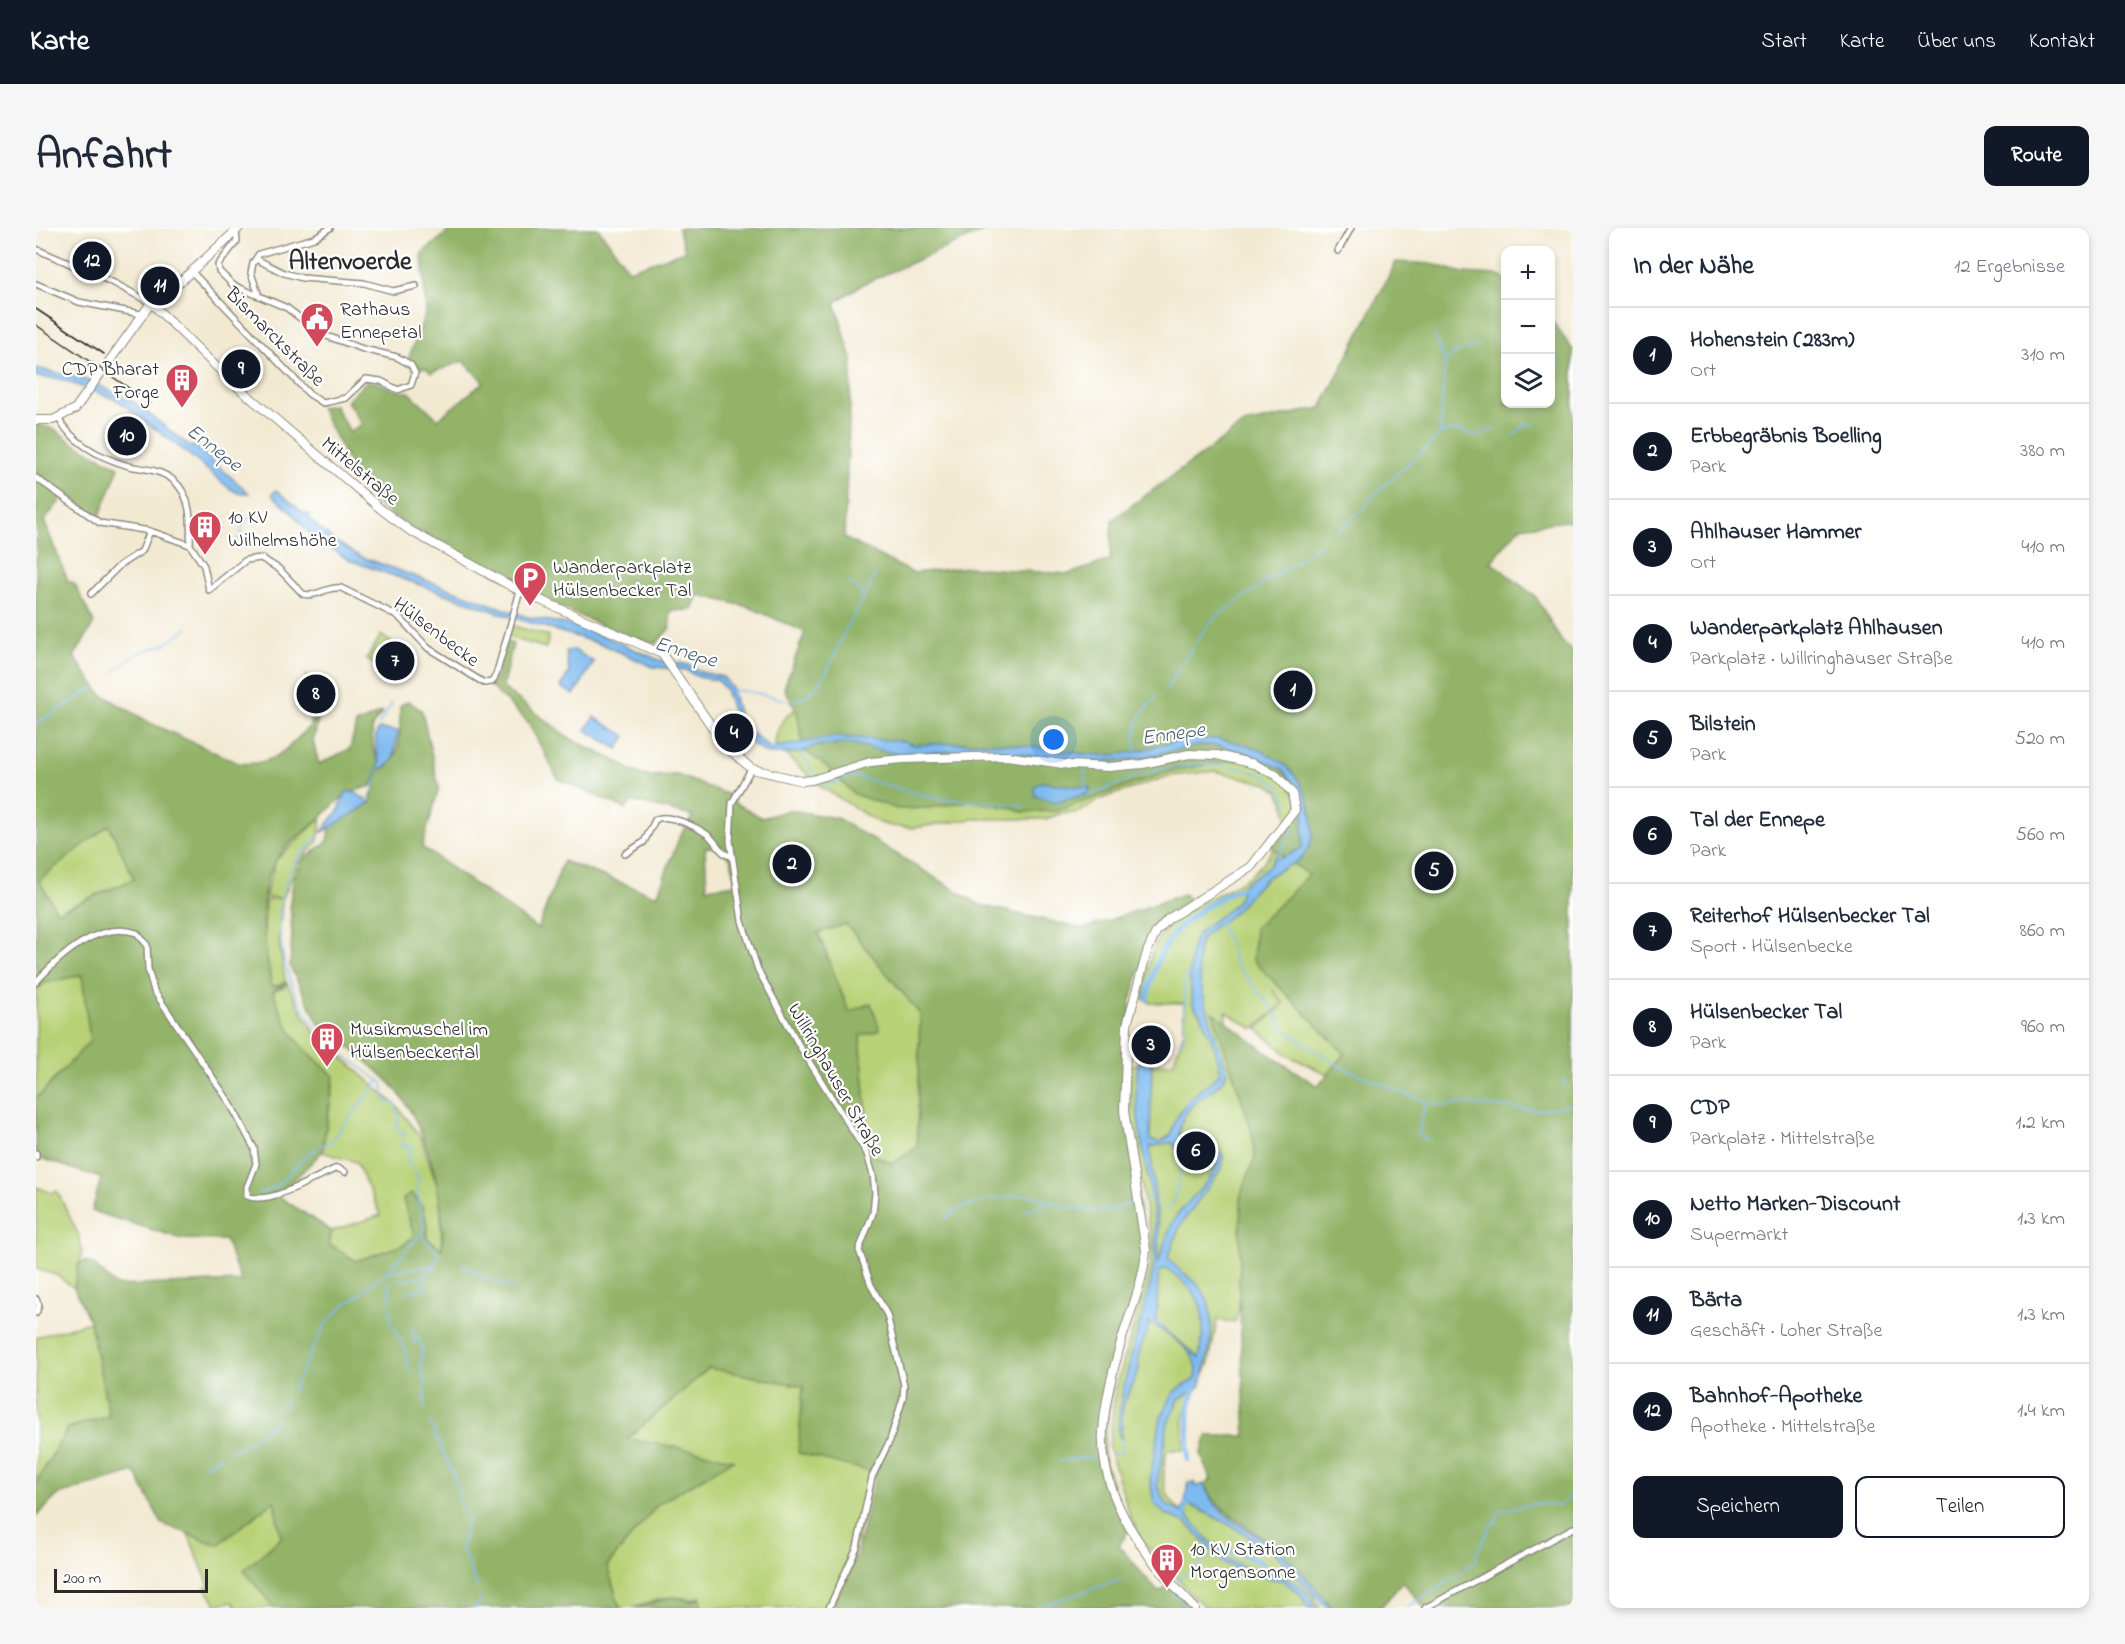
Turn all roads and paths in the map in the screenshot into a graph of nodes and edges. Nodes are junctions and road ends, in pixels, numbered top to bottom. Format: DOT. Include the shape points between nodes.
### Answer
graph roads {
  1 [pos="330,228"];
  2 [pos="1351,228"];
  3 [pos="237,229"];
  4 [pos="36,249"];
  5 [pos="1338,251"];
  6 [pos="256,259"];
  7 [pos="192,272"];
  8 [pos="36,284"];
  9 [pos="416,286"];
  10 [pos="258,293"];
  11 [pos="151,303"];
  12 [pos="141,314"];
  13 [pos="58,418"];
  14 [pos="36,420"];
  15 [pos="36,478"];
  16 [pos="150,531"];
  17 [pos="190,545"];
  18 [pos="520,591"];
  19 [pos="91,594"];
  20 [pos="751,769"];
  21 [pos="625,854"];
  22 [pos="732,856"];
  23 [pos="36,982"];
  24 [pos="345,1172"];
  25 [pos="36,1299"];
  26 [pos="36,1313"];
  27 [pos="1573,1528"];
  28 [pos="830,1608"];
  29 [pos="1195,1608"];
  30 [pos="1425,1608"];
  1 -- 6 [label="street" via="314,238 264,252"];
  2 -- 5 [label="street"];
  3 -- 7 [label="street"];
  3 -- 10 [label="street" via="237,241 219,262 219,271 234,285"];
  4 -- 11 [label="street, Mittelstraße"];
  6 -- 9 [label="street" via="302,278 364,283 393,291"];
  6 -- 10 [label="street" via="251,273"];
  7 -- 10 [label="street, Bismarckstraße" via="309,394 323,403 346,398 366,379 398,390 408,389 414,382 414,370 398,357 321,334 287,308"];
  7 -- 11 [label="street"];
  8 -- 12 [label="street" via="79,302"];
  11 -- 12 [label="street"];
  11 -- 18 [label="street, Mittelstraße" via="232,382 382,510 438,548"];
  12 -- 13 [label="street" via="89,392 75,409"];
  13 -- 14 [label="street"];
  13 -- 17 [label="street" via="74,440 94,451 174,480 191,514"];
  15 -- 16 [label="street" via="100,523"];
  16 -- 17 [label="street"];
  16 -- 19 [label="street" via="142,551 120,565"];
  17 -- 18 [label="street, Hülsenbecke" via="204,566 208,590 246,560 261,558 279,569 303,594 312,595 332,586 341,588 398,616 428,648 484,683 492,682 496,675"];
  18 -- 20 [label="street, Mittelstraße" via="669,660 725,746"];
  20 -- 22 [label="street, Willringhauser Straße" via="732,803"];
  20 -- 29 [label="street" via="788,778 816,779 870,762 985,755 1085,767 1137,765 1189,754 1217,755 1268,770 1281,780 1295,803 1295,810 1251,867 1179,910 1156,932 1127,1024 1125,1119 1146,1250 1144,1269 1111,1380 1103,1432 1104,1455 1130,1532"];
  21 -- 22 [label="street" via="644,842 655,820 666,817 700,830 725,855"];
  22 -- 28 [label="street, Willringhauser Straße" via="742,921 758,970 844,1122 863,1145 870,1164 875,1192 873,1213 859,1250 887,1316 902,1372 903,1398 890,1440 872,1477 857,1547"];
  23 -- 24 [label="street" via="57,960 84,941 114,930 137,933 147,945 154,991 230,1103 254,1148 256,1164 247,1197 269,1197 337,1168"];
  25 -- 26 [label="street"];
  27 -- 30 [label="street"];
}
